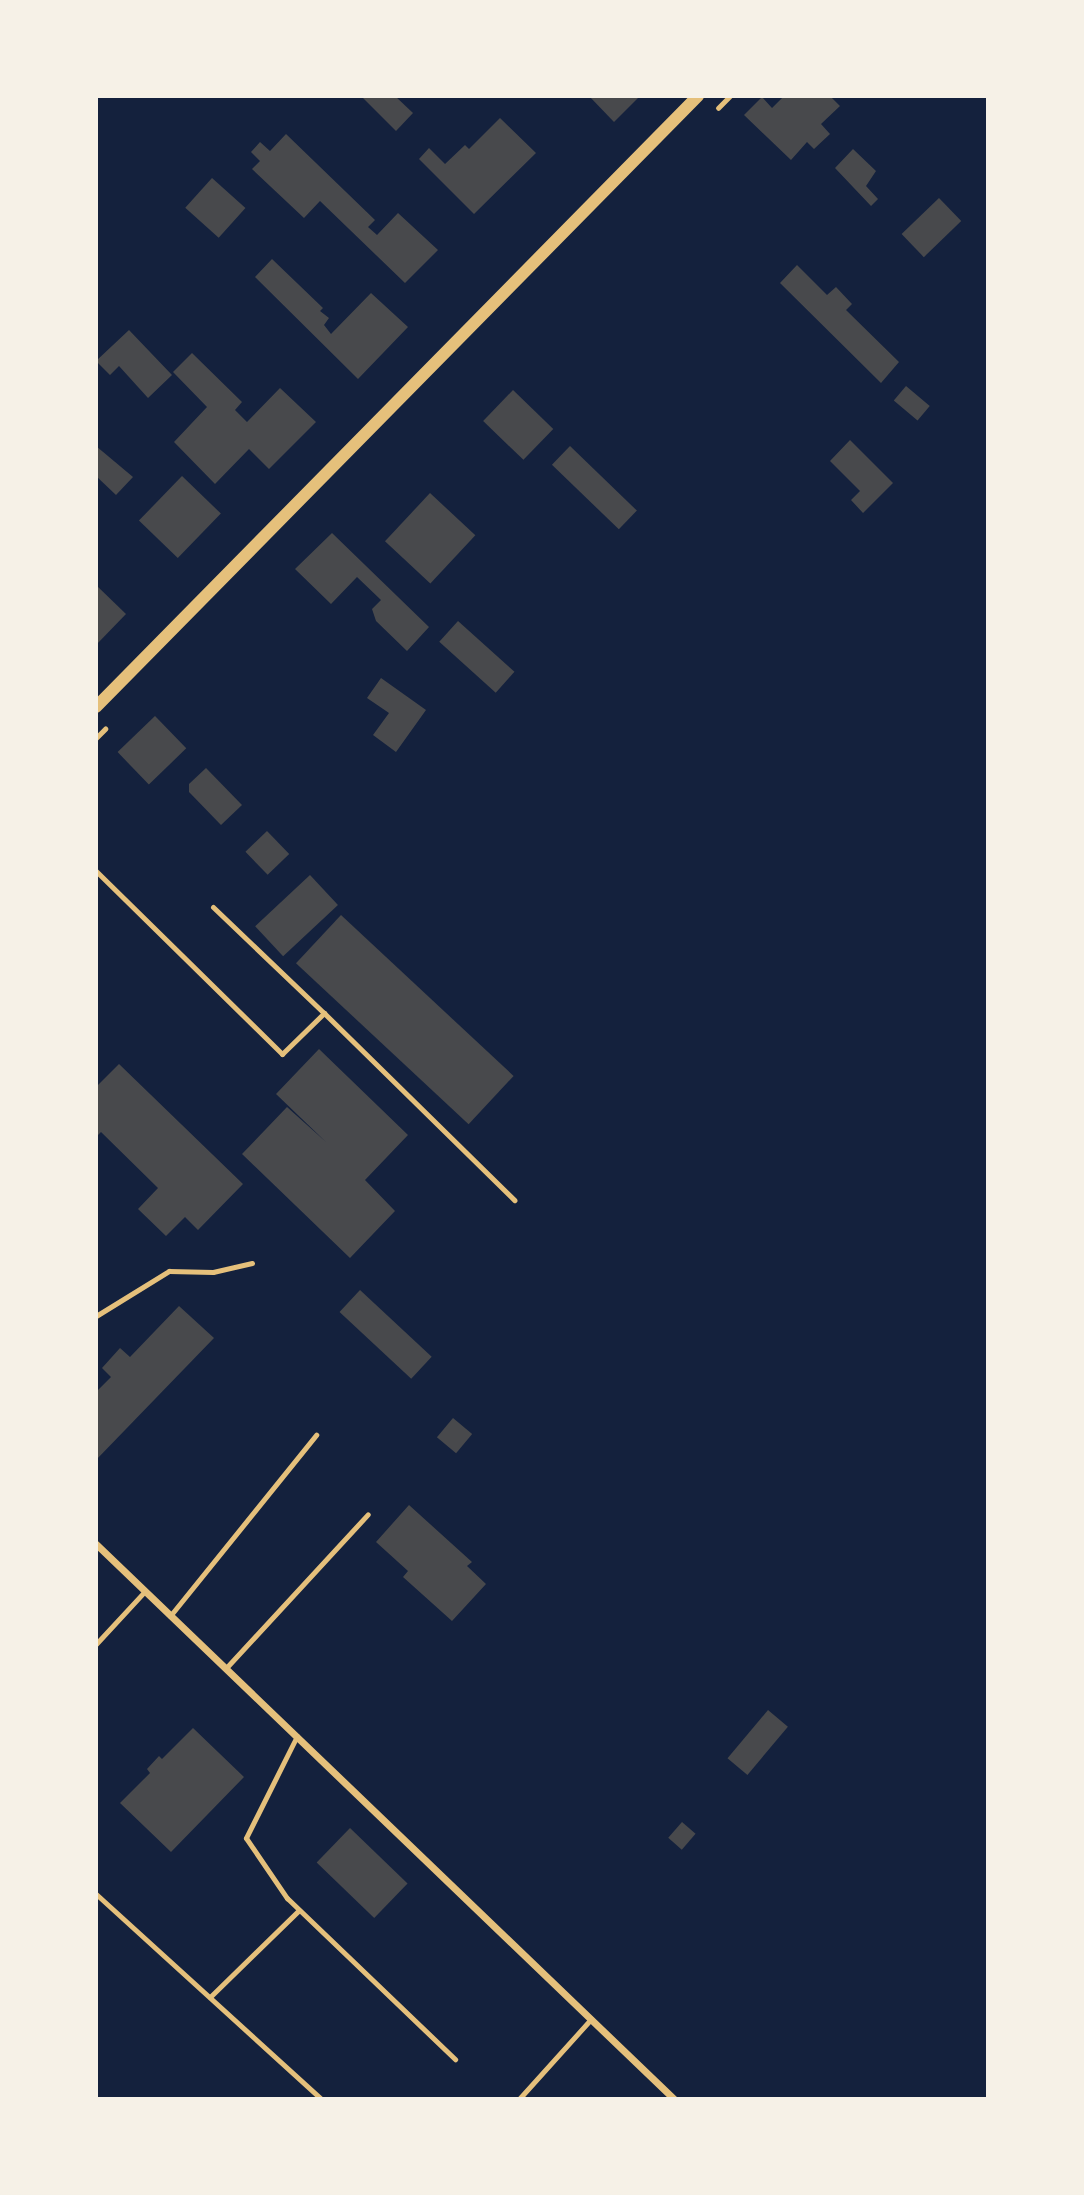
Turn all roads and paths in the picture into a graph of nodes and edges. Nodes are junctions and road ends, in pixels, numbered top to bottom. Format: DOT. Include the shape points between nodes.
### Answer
graph roads {
  1 [pos="698,96"];
  2 [pos="96,707"];
  3 [pos="96,871"];
  4 [pos="213,907"];
  5 [pos="324,1013"];
  6 [pos="514,1200"];
  7 [pos="252,1263"];
  8 [pos="96,1316"];
  9 [pos="316,1435"];
  10 [pos="369,1514"];
  11 [pos="96,1544"];
  12 [pos="145,1591"];
  13 [pos="170,1616"];
  14 [pos="96,1644"];
  15 [pos="226,1668"];
  16 [pos="297,1736"];
  17 [pos="96,1894"];
  18 [pos="299,1910"];
  19 [pos="210,1997"];
  20 [pos="591,2019"];
  21 [pos="455,2059"];
  22 [pos="321,2099"];
  23 [pos="519,2099"];
  24 [pos="674,2099"];
  1 -- 2 [label="street"];
  3 -- 5 [label="lane" via="282,1054"];
  4 -- 5 [label="lane"];
  5 -- 6 [label="lane"];
  7 -- 8 [label="lane" via="213,1272 169,1271"];
  9 -- 13 [label="lane"];
  10 -- 15 [label="lane"];
  11 -- 12 [label="street"];
  12 -- 13 [label="street"];
  12 -- 14 [label="lane"];
  13 -- 15 [label="street"];
  15 -- 16 [label="street"];
  16 -- 18 [label="lane" via="246,1838"];
  16 -- 20 [label="street"];
  17 -- 19 [label="lane"];
  18 -- 19 [label="lane"];
  18 -- 21 [label="lane"];
  19 -- 22 [label="lane"];
  20 -- 23 [label="lane"];
  20 -- 24 [label="street"];
}
